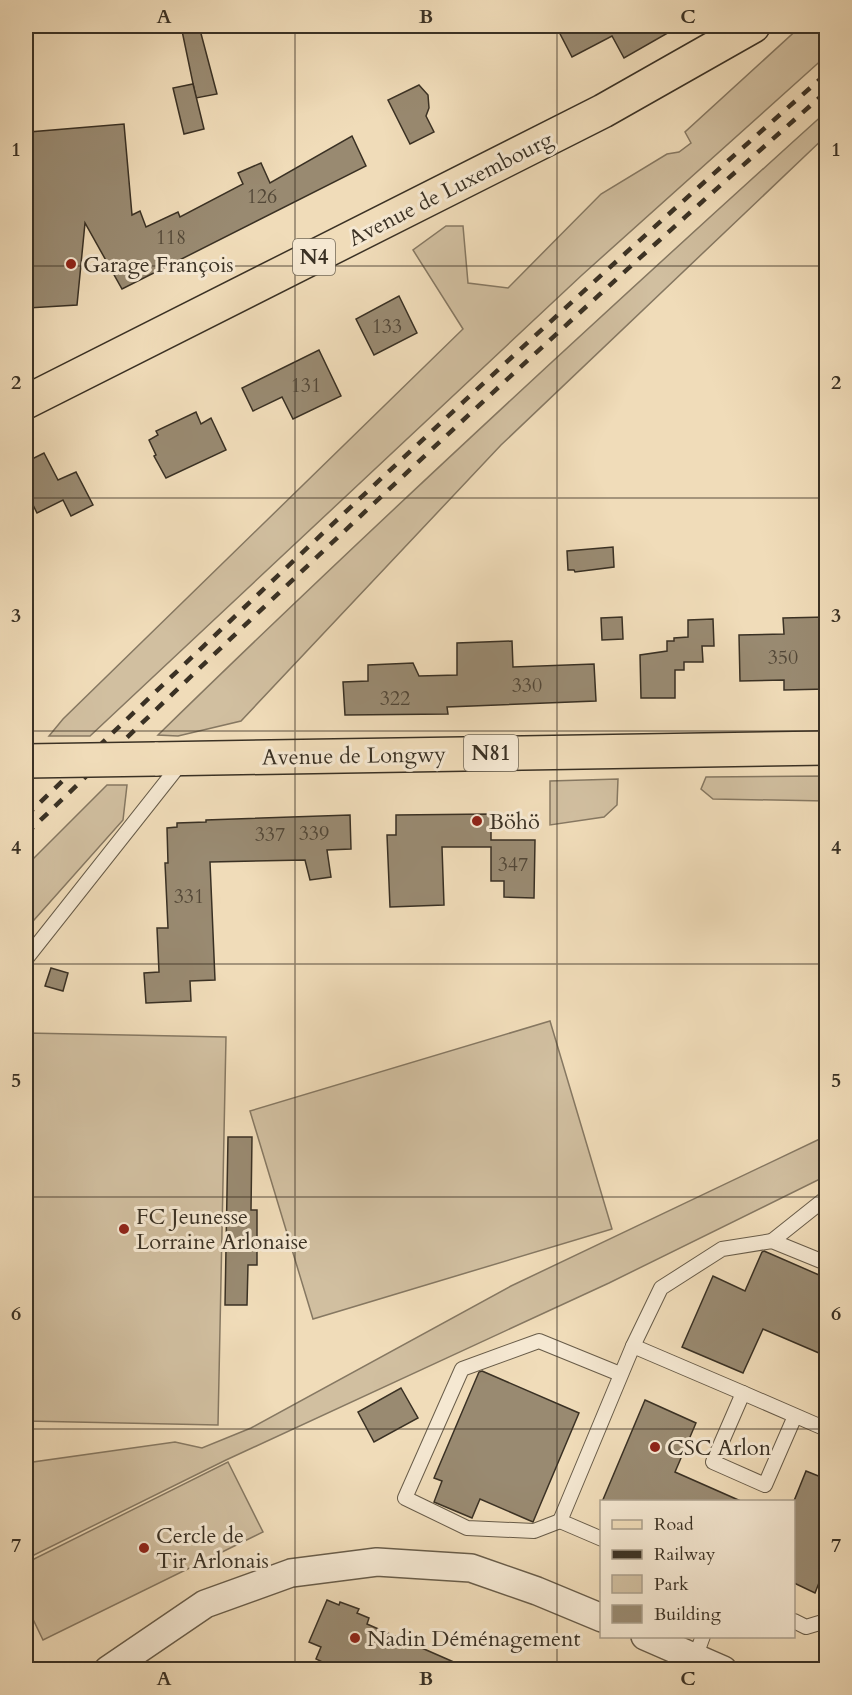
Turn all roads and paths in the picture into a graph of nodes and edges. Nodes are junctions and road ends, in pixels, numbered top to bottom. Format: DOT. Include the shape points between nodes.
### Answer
graph roads {
  1 [pos="748,29"];
  2 [pos="26,402"];
  3 [pos="826,748"];
  4 [pos="169,759"];
  5 [pos="26,761"];
  6 [pos="26,959"];
  7 [pos="826,1198"];
  8 [pos="772,1241"];
  9 [pos="826,1263"];
  10 [pos="633,1346"];
  11 [pos="621,1374"];
  12 [pos="743,1393"];
  13 [pos="795,1416"];
  14 [pos="826,1428"];
  15 [pos="560,1521"];
  16 [pos="600,1538"];
  17 [pos="600,1617"];
  18 [pos="826,1621"];
  19 [pos="795,1622"];
  20 [pos="655,1638"];
  21 [pos="699,1647"];
  22 [pos="108,1670"];
  23 [pos="723,1670"];
  1 -- 2 [label="main road, Avenue de Luxembourg / N4" via="603,111"];
  3 -- 4 [label="main road, Avenue de Longwy / N81"];
  4 -- 5 [label="main road, Avenue de Longwy / N81, bridge"];
  4 -- 6 [label="lane"];
  7 -- 8 [label="lane"];
  8 -- 9 [label="lane"];
  8 -- 10 [label="lane" via="722,1250 661,1288"];
  10 -- 11 [label="lane"];
  10 -- 12 [label="lane"];
  11 -- 15 [label="lane"];
  11 -- 15 [label="lane" via="539,1341 462,1370 405,1498 467,1528 534,1531"];
  12 -- 13 [label="lane"];
  12 -- 13 [label="lane" via="713,1462 755,1481 765,1485"];
  13 -- 14 [label="lane"];
  15 -- 16 [label="lane"];
  17 -- 22 [label="street" via="471,1568 377,1562 291,1573 205,1604"];
  18 -- 19 [label="lane" via="806,1627"];
  20 -- 21 [label="street"];
  21 -- 23 [label="street"];
}
